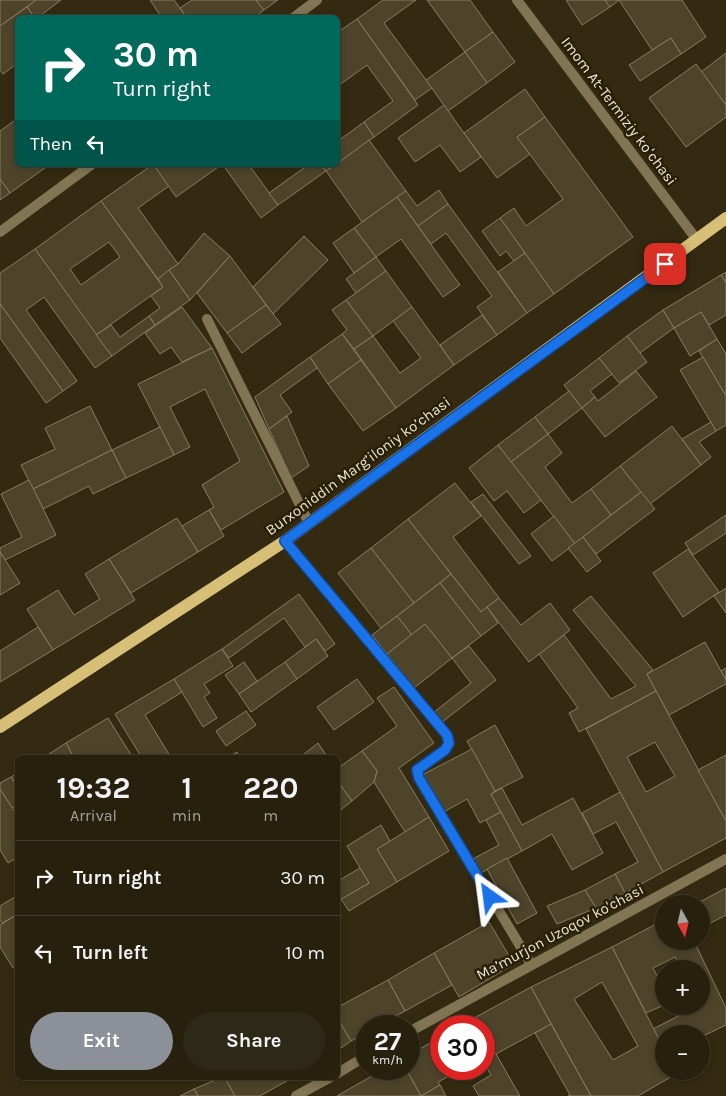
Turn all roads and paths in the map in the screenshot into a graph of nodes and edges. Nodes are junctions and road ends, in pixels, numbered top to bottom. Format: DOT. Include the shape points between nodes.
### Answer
graph roads {
  1 [pos="317,0"];
  2 [pos="517,0"];
  3 [pos="297,15"];
  4 [pos="88,167"];
  5 [pos="726,218"];
  6 [pos="0,232"];
  7 [pos="697,240"];
  8 [pos="207,319"];
  9 [pos="309,523"];
  10 [pos="285,541"];
  11 [pos="0,727"];
  12 [pos="726,859"];
  13 [pos="531,964"];
  14 [pos="420,1026"];
  15 [pos="355,1062"];
  16 [pos="340,1071"];
  17 [pos="325,1080"];
  18 [pos="296,1096"];
  1 -- 3 [label="street"];
  2 -- 7 [label="street, Imom At-Termiziy koʻchasi"];
  4 -- 6 [label="street"];
  5 -- 7 [label="main road, Burxoniddin Marg’iloniy ko’chasi"];
  7 -- 9 [label="main road, Burxoniddin Marg’iloniy ko’chasi"];
  8 -- 9 [label="street"];
  9 -- 10 [label="main road, Burxoniddin Marg’iloniy ko’chasi"];
  10 -- 11 [label="main road, Burxoniddin Marg’iloniy ko’chasi"];
  10 -- 13 [label="street" via="447,735 449,743 445,750 417,770 419,778"];
  12 -- 13 [label="street, Maʼmurjon Uzoqov ko'chasi"];
  13 -- 14 [label="street, Maʼmurjon Uzoqov ko'chasi"];
  15 -- 16 [label="street"];
  17 -- 18 [label="street"];
}
